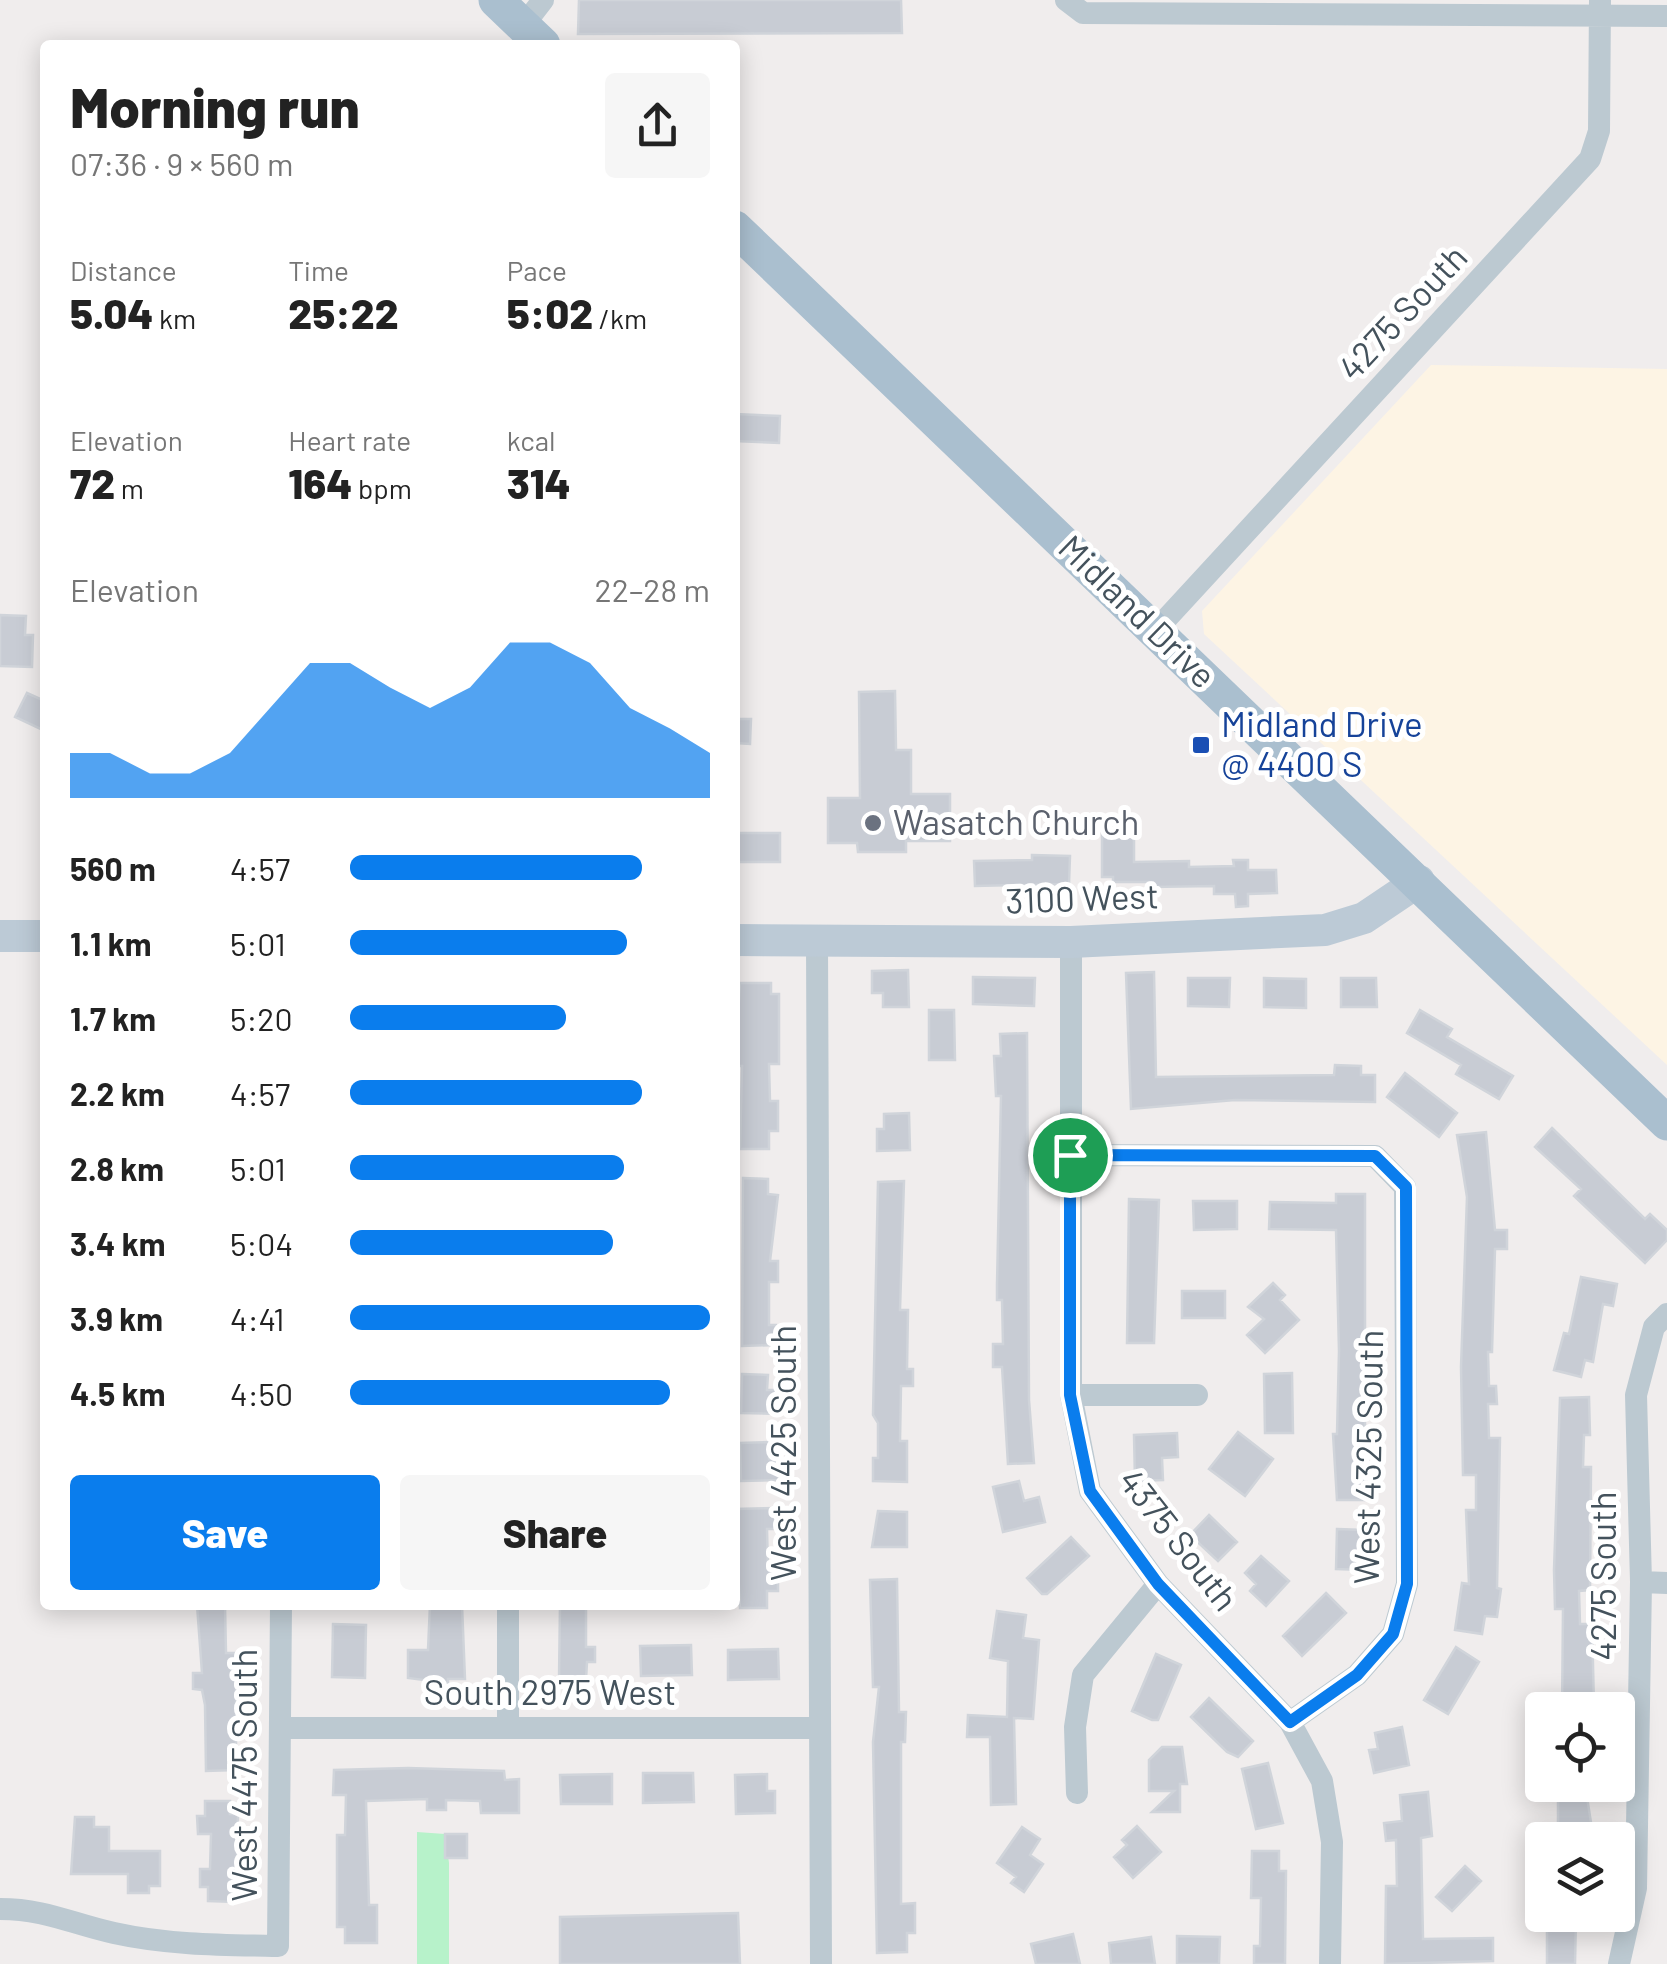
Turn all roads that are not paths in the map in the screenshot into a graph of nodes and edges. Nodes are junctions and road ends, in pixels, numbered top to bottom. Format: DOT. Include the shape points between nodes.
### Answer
graph roads {
  1 [pos="1066,2"];
  2 [pos="1600,8"];
  3 [pos="1667,16"];
  4 [pos="740,233"];
  5 [pos="1156,630"];
  6 [pos="1419,881"];
  7 [pos="0,936"];
  8 [pos="40,936"];
  9 [pos="740,940"];
  10 [pos="817,942"];
  11 [pos="1070,942"];
  12 [pos="1667,1122"];
  13 [pos="1070,1155"];
  14 [pos="1667,1314"];
  15 [pos="1070,1395"];
  16 [pos="1197,1395"];
  17 [pos="1641,1582"];
  18 [pos="1667,1583"];
  19 [pos="1158,1584"];
  20 [pos="281,1610"];
  21 [pos="508,1610"];
  22 [pos="1290,1722"];
  23 [pos="280,1728"];
  24 [pos="508,1728"];
  25 [pos="819,1728"];
  26 [pos="1077,1793"];
  27 [pos="0,1909"];
  28 [pos="1619,1963"];
  29 [pos="821,1964"];
  30 [pos="1330,1964"];
  1 -- 2 [label="street" via="1083,13"];
  2 -- 3 [label="street"];
  2 -- 5 [label="street, 4275 South" via="1600,131 1590,159"];
  4 -- 5 [label="main road, Midland Drive"];
  5 -- 6 [label="main road, Midland Drive"];
  6 -- 11 [label="street, 3100 West" via="1364,918 1325,930"];
  6 -- 12 [label="main road, Midland Drive"];
  7 -- 8 [label="street"];
  9 -- 10 [label="street, 3100 West"];
  10 -- 11 [label="street, 3100 West"];
  10 -- 25 [label="street, West 4425 South"];
  11 -- 13 [label="street, 4375 South"];
  13 -- 15 [label="street, 4375 South"];
  13 -- 22 [label="street, West 4325 South" via="1375,1156 1406,1187 1407,1584 1393,1634 1357,1675"];
  14 -- 17 [label="street, 4275 South" via="1654,1327 1636,1394"];
  15 -- 16 [label="street"];
  15 -- 19 [label="street, 4375 South" via="1090,1491"];
  17 -- 18 [label="street"];
  17 -- 28 [label="street, 4275 South" via="1636,1888"];
  19 -- 22 [label="street, 4375 South"];
  19 -- 26 [label="street" via="1084,1675 1075,1727"];
  20 -- 23 [label="street, West 4475 South"];
  21 -- 24 [label="street"];
  22 -- 30 [label="street, 4375 South" via="1322,1780 1332,1842"];
  23 -- 24 [label="street, South 2975 West"];
  23 -- 27 [label="street, West 4475 South" via="278,1946 194,1945"];
  24 -- 25 [label="street, South 2975 West"];
  25 -- 29 [label="street, West 4425 South"];
}
